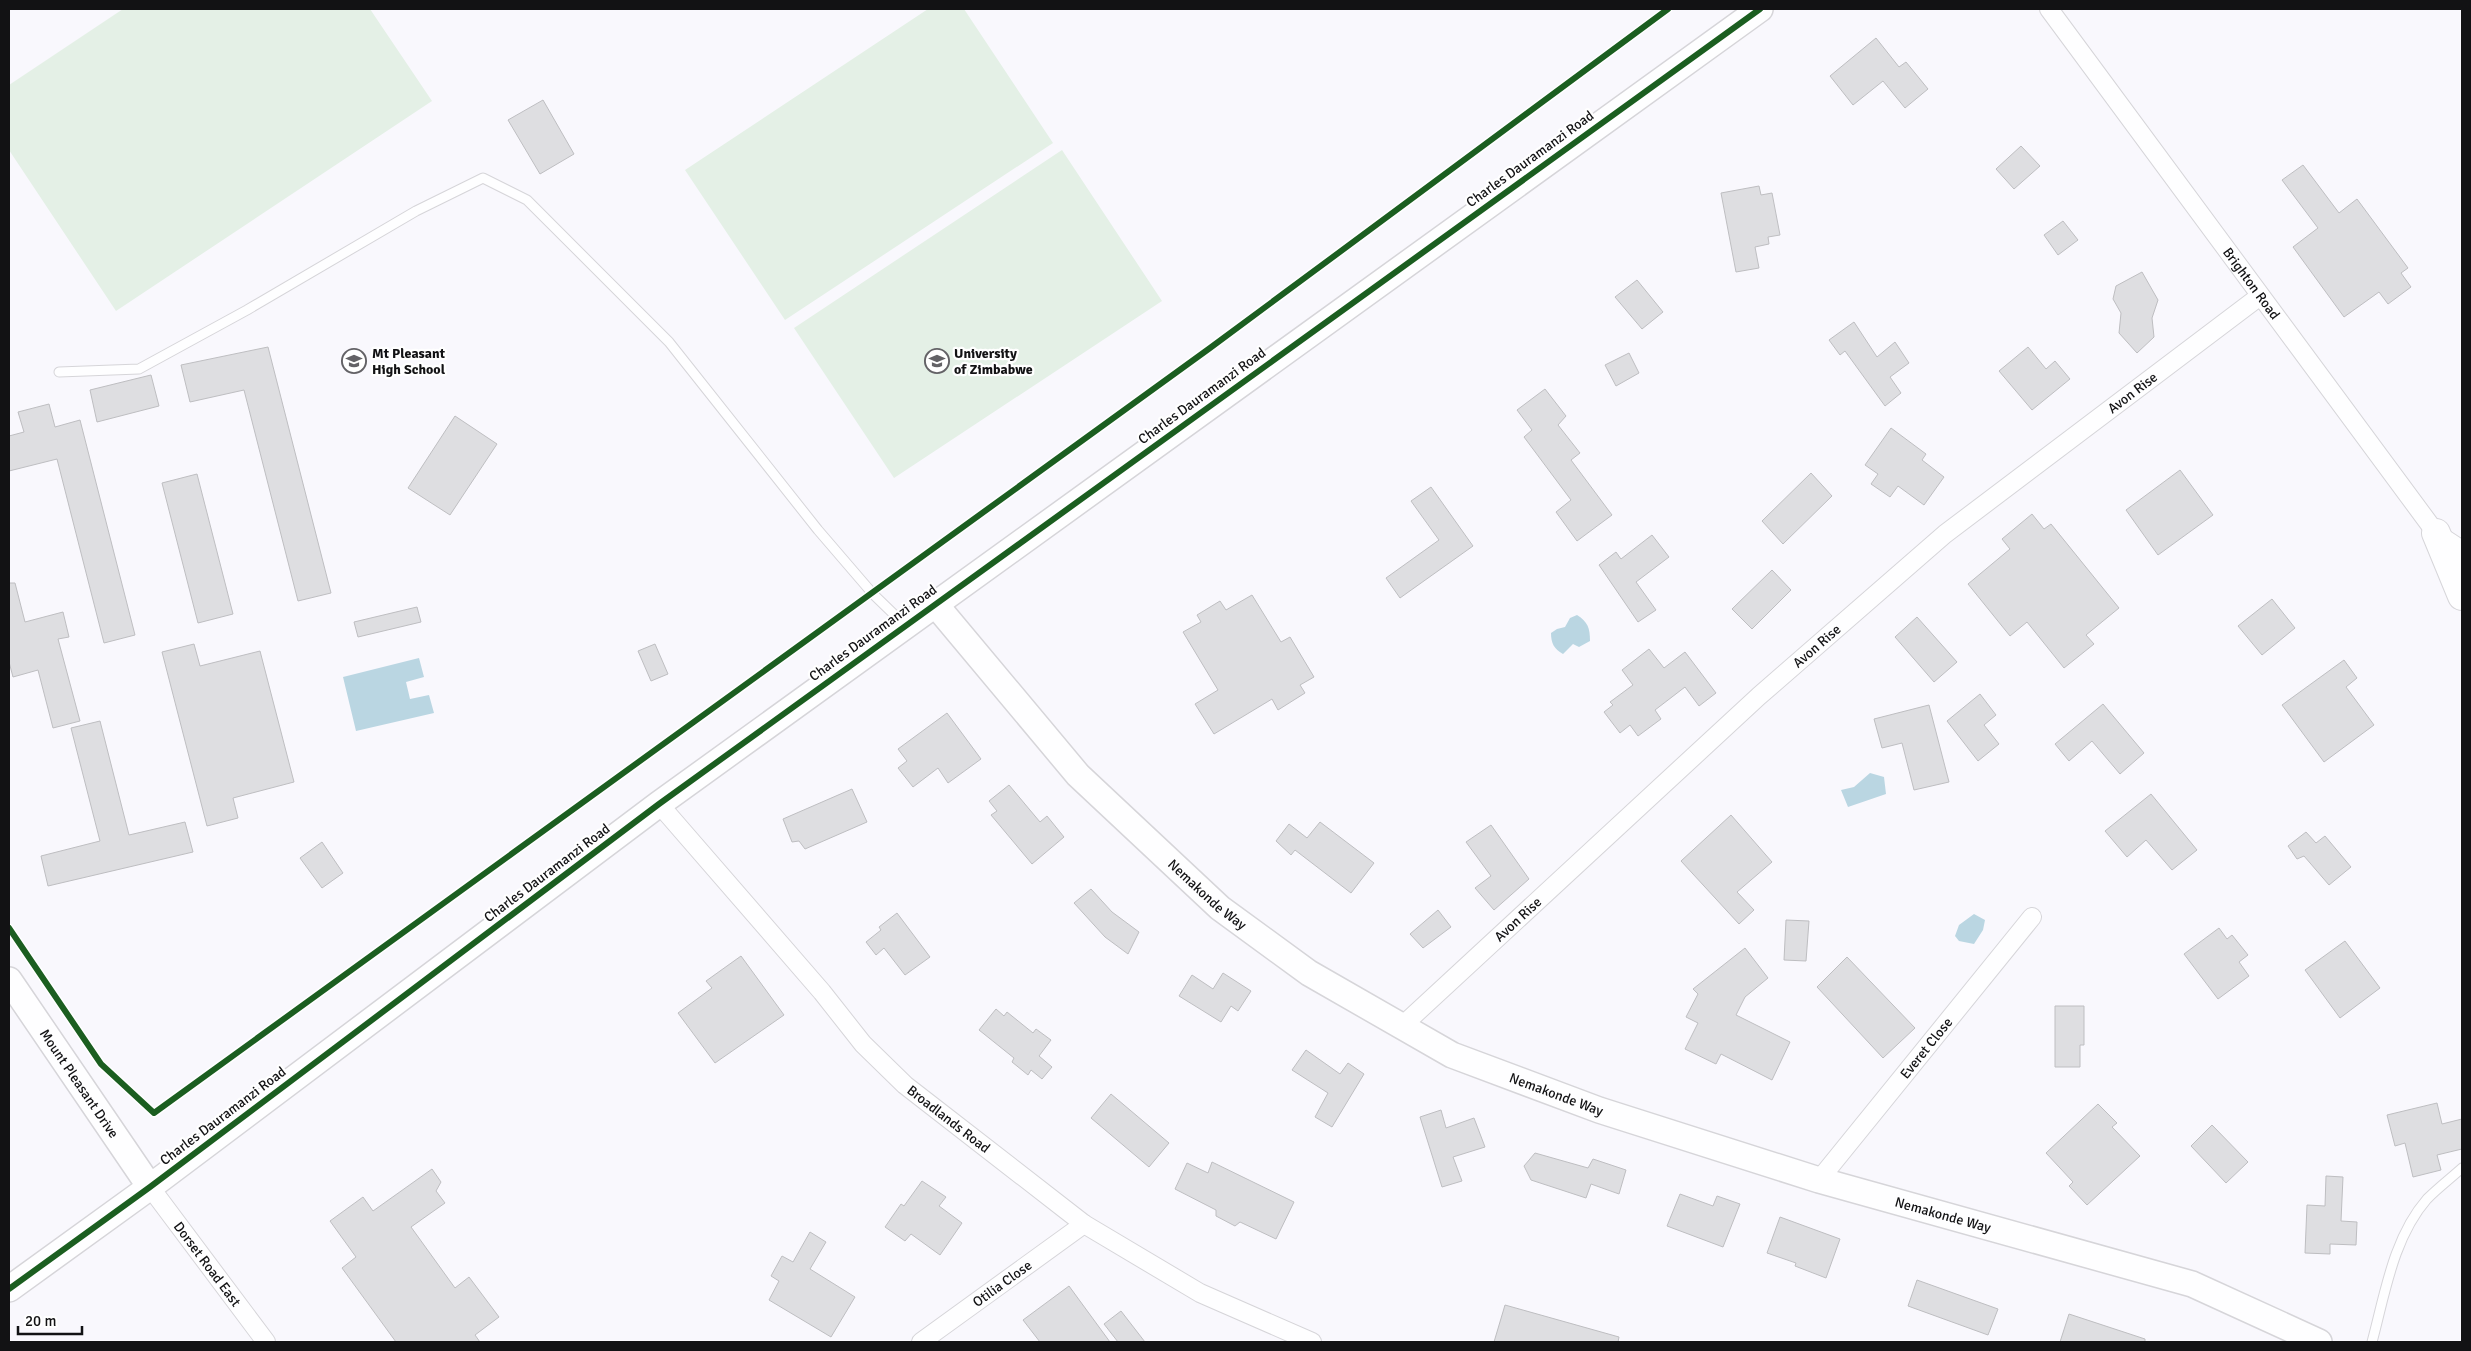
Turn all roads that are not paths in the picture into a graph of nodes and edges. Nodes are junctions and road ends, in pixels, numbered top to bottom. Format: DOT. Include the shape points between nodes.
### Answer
graph roads {
  1 [pos="1760,9"];
  2 [pos="2049,9"];
  3 [pos="2260,296"];
  4 [pos="59,372"];
  5 [pos="2436,533"];
  6 [pos="2462,550"];
  7 [pos="2462,596"];
  8 [pos="935,604"];
  9 [pos="905,626"];
  10 [pos="659,804"];
  11 [pos="2032,917"];
  12 [pos="9,980"];
  13 [pos="1400,1027"];
  14 [pos="2462,1168"];
  15 [pos="1819,1180"];
  16 [pos="150,1187"];
  17 [pos="1084,1224"];
  18 [pos="9,1289"];
  19 [pos="266,1342"];
  20 [pos="921,1342"];
  21 [pos="1312,1342"];
  22 [pos="2319,1342"];
  23 [pos="2372,1342"];
  1 -- 8 [label="street, Charles Dauramanzi Road"];
  2 -- 3 [label="street, Brighton Road"];
  3 -- 5 [label="street, Brighton Road"];
  3 -- 13 [label="street, Avon Rise" via="1945,534 1759,696"];
  4 -- 9 [label="lane" via="139,369 416,211 483,178 527,200 669,342 818,530"];
  5 -- 6 [label="street, Brighton Road"];
  5 -- 7 [label="highway"];
  8 -- 9 [label="street, Charles Dauramanzi Road"];
  8 -- 13 [label="street, Nemakonde Way" via="1078,775 1220,908 1309,973"];
  9 -- 10 [label="street, Charles Dauramanzi Road"];
  10 -- 16 [label="street, Charles Dauramanzi Road"];
  10 -- 17 [label="street, Broadlands Road" via="863,1044 905,1085"];
  11 -- 15 [label="street, Everet Close"];
  12 -- 16 [label="street, Mount Pleasant Drive"];
  13 -- 15 [label="street, Nemakonde Way" via="1452,1055 1590,1106"];
  14 -- 23 [label="lane" via="2427,1199 2405,1232 2396,1253"];
  15 -- 22 [label="street, Nemakonde Way" via="2192,1284"];
  16 -- 18 [label="street, Charles Dauramanzi Road"];
  16 -- 19 [label="street, Dorset Road East"];
  17 -- 20 [label="street, Otilia Close"];
  17 -- 21 [label="street, Broadlands Road" via="1200,1293"];
}
